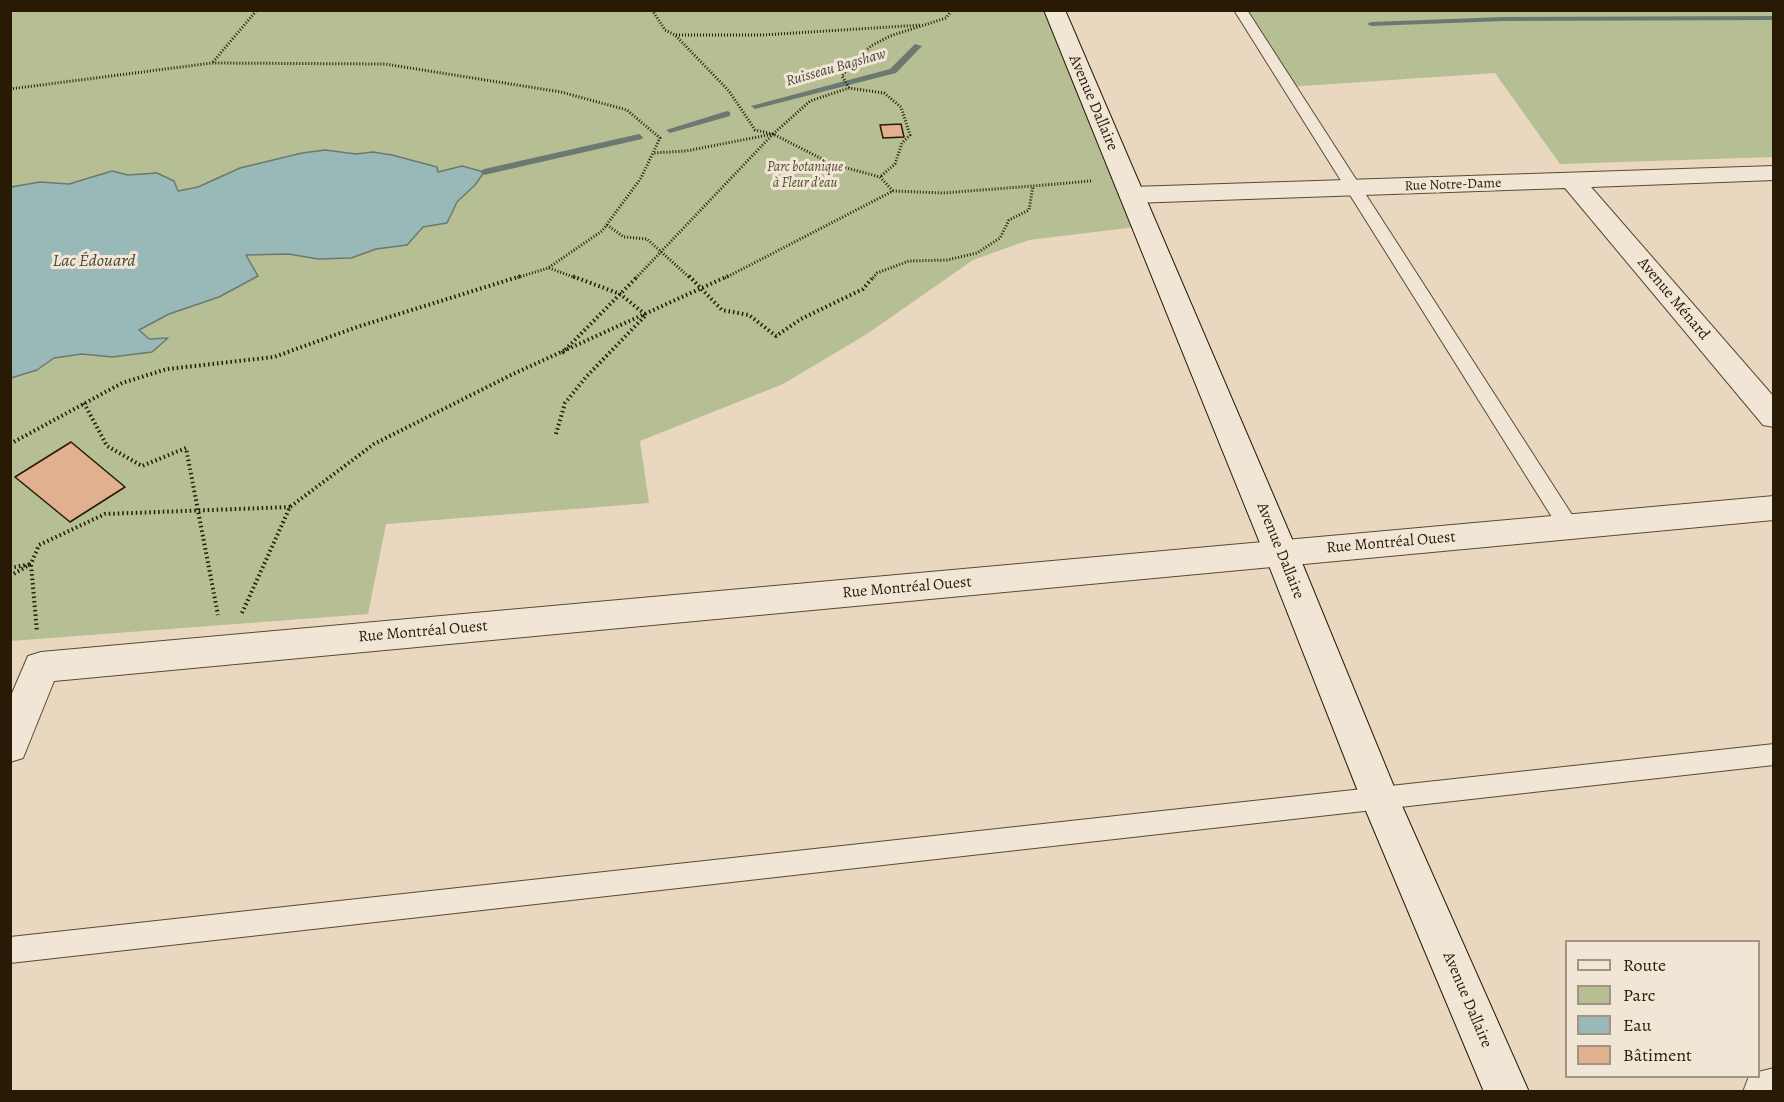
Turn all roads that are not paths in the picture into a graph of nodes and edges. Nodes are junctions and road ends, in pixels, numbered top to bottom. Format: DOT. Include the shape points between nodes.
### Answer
graph roads {
  1 [pos="1054,10"];
  2 [pos="1240,10"];
  3 [pos="1773,174"];
  4 [pos="1572,180"];
  5 [pos="1128,186"];
  6 [pos="1352,188"];
  7 [pos="1773,417"];
  8 [pos="1773,508"];
  9 [pos="1569,527"];
  10 [pos="1281,554"];
  11 [pos="10,746"];
  12 [pos="1773,754"];
  13 [pos="1380,799"];
  14 [pos="10,950"];
  15 [pos="1773,1090"];
  16 [pos="1506,1092"];
  17 [pos="1765,1092"];
  1 -- 5 [label="street, Avenue Dallaire"];
  2 -- 6 [label="lane"];
  3 -- 4 [label="street, Rue Notre-Dame"];
  4 -- 6 [label="street, Rue Notre-Dame"];
  4 -- 7 [label="street, Avenue Ménard"];
  5 -- 6 [label="street, Rue Notre-Dame"];
  5 -- 10 [label="street, Avenue Dallaire"];
  6 -- 9 [label="lane"];
  8 -- 9 [label="street, Rue Montréal Ouest"];
  9 -- 10 [label="street, Rue Montréal Ouest"];
  10 -- 11 [label="street, Rue Montréal Ouest" via="41,667"];
  10 -- 13 [label="street, Avenue Dallaire"];
  12 -- 13 [label="lane"];
  13 -- 14 [label="lane"];
  13 -- 16 [label="street, Avenue Dallaire"];
  15 -- 17 [label="street"];
}
